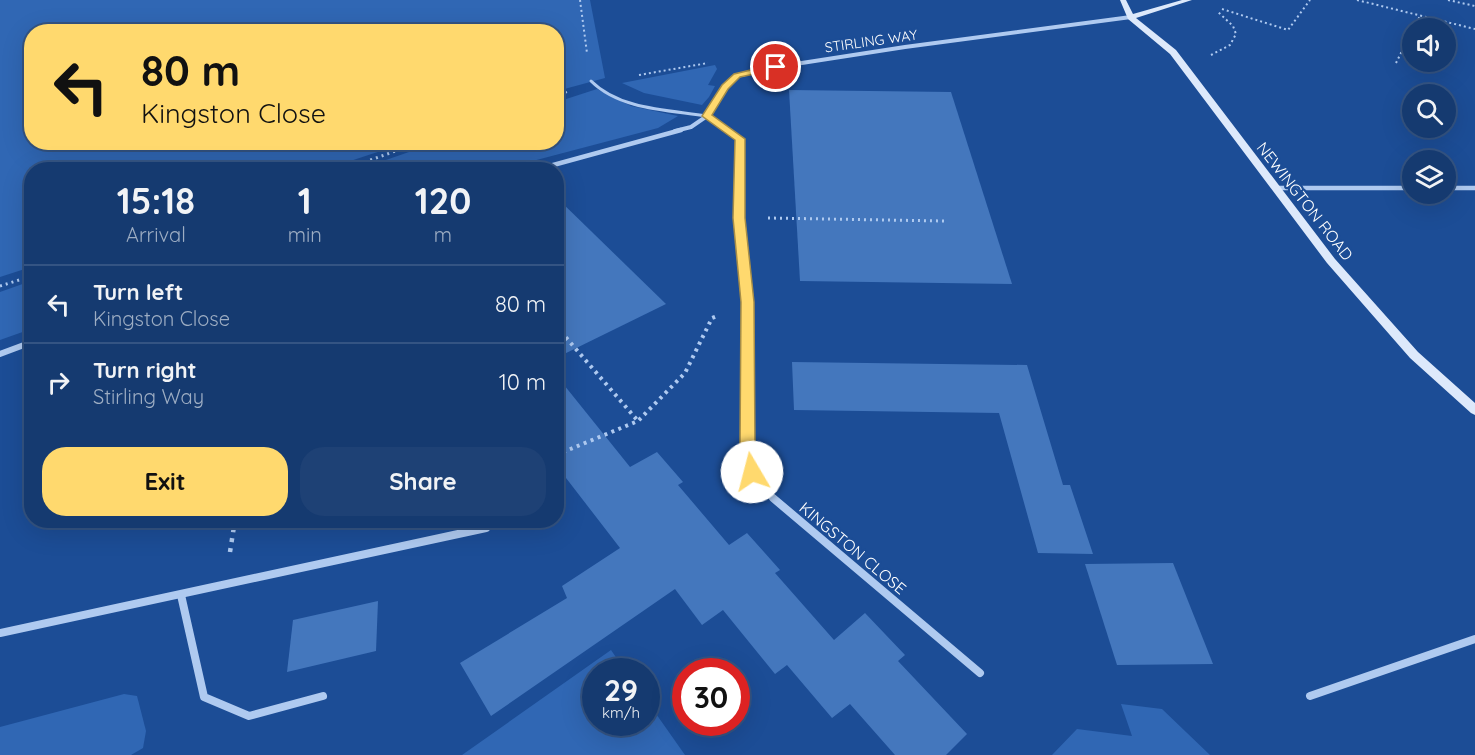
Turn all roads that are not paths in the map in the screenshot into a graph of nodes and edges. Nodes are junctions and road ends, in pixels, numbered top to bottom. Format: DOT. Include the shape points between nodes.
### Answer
graph roads {
  1 [pos="1123,0"];
  2 [pos="1189,0"];
  3 [pos="1131,17"];
  4 [pos="591,81"];
  5 [pos="707,116"];
  6 [pos="564,162"];
  7 [pos="1275,188"];
  8 [pos="1402,188"];
  9 [pos="1456,188"];
  10 [pos="1475,188"];
  11 [pos="24,345"];
  12 [pos="0,354"];
  13 [pos="1475,410"];
  14 [pos="486,528"];
  15 [pos="181,596"];
  16 [pos="0,633"];
  17 [pos="1475,639"];
  18 [pos="980,674"];
  19 [pos="323,696"];
  20 [pos="1310,696"];
  1 -- 3 [label="main road, NEWINGTON ROAD"];
  2 -- 3 [label="main road"];
  3 -- 5 [label="street, STIRLING WAY" via="905,47 737,75"];
  3 -- 7 [label="main road, NEWINGTON ROAD" via="1173,52"];
  4 -- 5 [label="lane" via="606,94 624,100"];
  5 -- 6 [label="street" via="690,127"];
  5 -- 18 [label="street, KINGSTON CLOSE" via="740,139 739,218 747,302 747,447 752,472 766,492"];
  7 -- 8 [label="street"];
  7 -- 13 [label="main road, NEWINGTON ROAD" via="1331,261 1413,355"];
  9 -- 10 [label="street"];
  11 -- 12 [label="street"];
  14 -- 15 [label="street" via="225,583"];
  15 -- 16 [label="street"];
  15 -- 19 [label="street" via="204,697 249,716"];
  17 -- 20 [label="street"];
}
